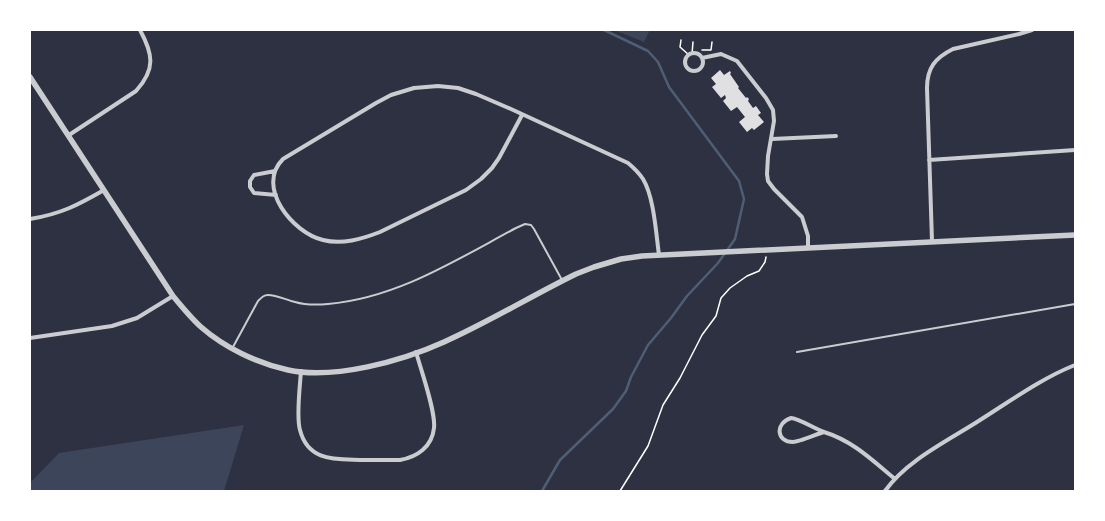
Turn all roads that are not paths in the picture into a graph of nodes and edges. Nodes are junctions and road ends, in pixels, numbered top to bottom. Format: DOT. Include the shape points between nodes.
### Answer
graph roads {
  1 [pos="140,30"];
  2 [pos="1032,30"];
  3 [pos="702,58"];
  4 [pos="30,77"];
  5 [pos="522,114"];
  6 [pos="69,136"];
  7 [pos="836,136"];
  8 [pos="772,139"];
  9 [pos="1075,150"];
  10 [pos="929,160"];
  11 [pos="275,171"];
  12 [pos="104,190"];
  13 [pos="276,195"];
  14 [pos="30,219"];
  15 [pos="1075,235"];
  16 [pos="932,241"];
  17 [pos="808,247"];
  18 [pos="659,255"];
  19 [pos="563,280"];
  20 [pos="174,296"];
  21 [pos="1075,304"];
  22 [pos="30,338"];
  23 [pos="232,348"];
  24 [pos="416,352"];
  25 [pos="797,352"];
  26 [pos="1075,365"];
  27 [pos="301,371"];
  28 [pos="824,432"];
  29 [pos="895,479"];
  30 [pos="885,491"];
  1 -- 6 [label="street" via="147,44 150,60 148,74 143,83 136,91"];
  2 -- 10 [label="street" via="953,49 944,53 933,65 927,84"];
  3 -- 3 [label="street" via="698,54 691,54 686,60 686,66 692,71 698,71 702,67"];
  3 -- 8 [label="street" via="724,55 743,66 773,110"];
  4 -- 6 [label="street"];
  5 -- 11 [label="street" via="458,88 414,88 391,95 283,159"];
  5 -- 13 [label="street" via="499,158 481,179 466,190 366,238 334,242 310,235 291,219"];
  5 -- 18 [label="street" via="619,158 637,170 650,195"];
  6 -- 12 [label="street"];
  7 -- 8 [label="street"];
  8 -- 17 [label="street" via="767,167 768,181 802,217 808,236"];
  9 -- 10 [label="street"];
  10 -- 16 [label="street"];
  11 -- 13 [label="street" via="273,181"];
  11 -- 13 [label="street" via="254,175 250,187 254,193"];
  12 -- 14 [label="street" via="67,210"];
  12 -- 20 [label="street"];
  15 -- 16 [label="street"];
  16 -- 17 [label="street"];
  17 -- 18 [label="street"];
  18 -- 19 [label="street" via="621,259"];
  19 -- 23 [label="lane" via="534,229 531,225 525,224 424,277 376,295 314,305 293,302 273,295 265,296 258,301"];
  19 -- 24 [label="street" via="460,334"];
  20 -- 22 [label="street" via="137,318 112,326"];
  20 -- 23 [label="street" via="201,327"];
  21 -- 25 [label="lane"];
  23 -- 27 [label="street" via="252,359 288,370"];
  24 -- 27 [label="street" via="398,359 356,368"];
  24 -- 27 [label="street" via="432,410 434,429 424,448 416,455 404,459 337,459 326,458 314,452 304,441 299,429"];
  26 -- 29 [label="street" via="1033,386 926,454"];
  28 -- 28 [label="street" via="796,418 786,420 779,430 782,438 791,442"];
  28 -- 29 [label="street" via="855,446"];
  29 -- 30 [label="street"];
}
